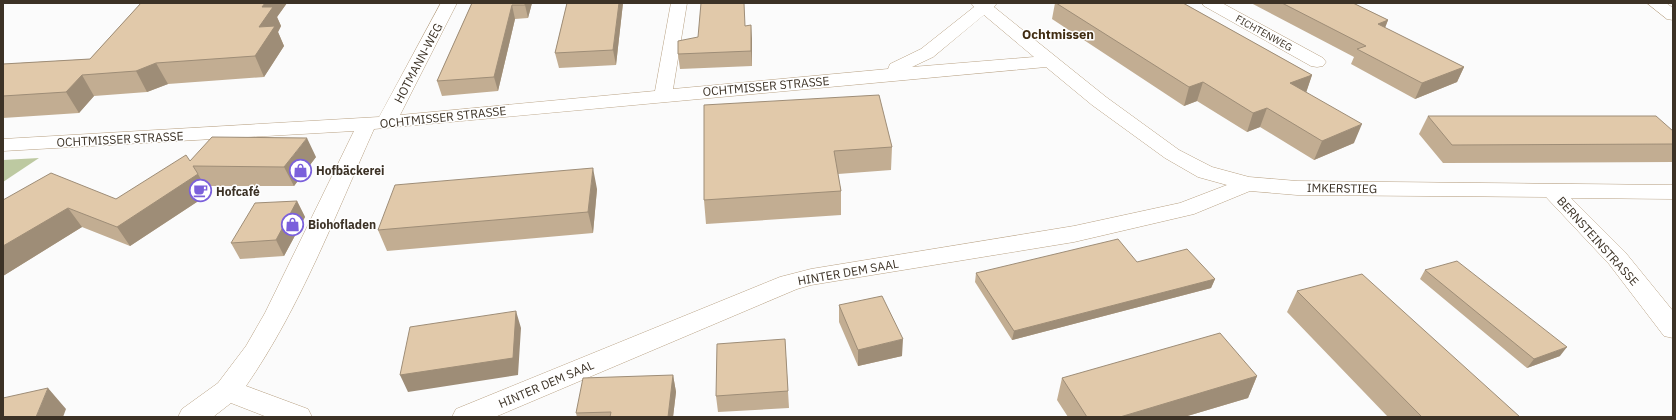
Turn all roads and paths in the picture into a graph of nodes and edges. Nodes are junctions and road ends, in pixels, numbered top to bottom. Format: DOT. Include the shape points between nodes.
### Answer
graph roads {
  1 [pos="449,3"];
  2 [pos="679,3"];
  3 [pos="1210,3"];
  4 [pos="1655,3"];
  5 [pos="984,4"];
  6 [pos="1673,15"];
  7 [pos="1049,61"];
  8 [pos="1317,62"];
  9 [pos="882,75"];
  10 [pos="663,96"];
  11 [pos="377,124"];
  12 [pos="3,145"];
  13 [pos="1248,184"];
  14 [pos="1552,191"];
  15 [pos="1673,192"];
  16 [pos="1673,329"];
  17 [pos="228,391"];
  18 [pos="192,417"];
  19 [pos="298,417"];
  20 [pos="466,417"];
  1 -- 11 [label="street, HOTMANN-WEG"];
  2 -- 10 [label="street"];
  3 -- 8 [label="street, FICHTENWEG"];
  4 -- 6 [label="street"];
  5 -- 7 [label="street, IMKERSTIEG"];
  5 -- 9 [label="street, OCHTMISSER STRASSE" via="927,53"];
  7 -- 9 [label="street, OCHTMISSER STRASSE"];
  7 -- 13 [label="street, IMKERSTIEG" via="1172,154 1205,172"];
  9 -- 10 [label="street, OCHTMISSER STRASSE"];
  10 -- 11 [label="street, OCHTMISSER STRASSE"];
  11 -- 12 [label="street, OCHTMISSER STRASSE"];
  11 -- 17 [label="street" via="277,315 255,353"];
  13 -- 14 [label="street, IMKERSTIEG" via="1298,188"];
  13 -- 20 [label="street, HINTER DEM SAAL" via="1186,209 1074,234 811,277 788,283"];
  14 -- 15 [label="street, IMKERSTIEG"];
  14 -- 16 [label="street, BERNSTEINSTRASSE" via="1617,258"];
  17 -- 18 [label="street"];
  17 -- 19 [label="street"];
}
